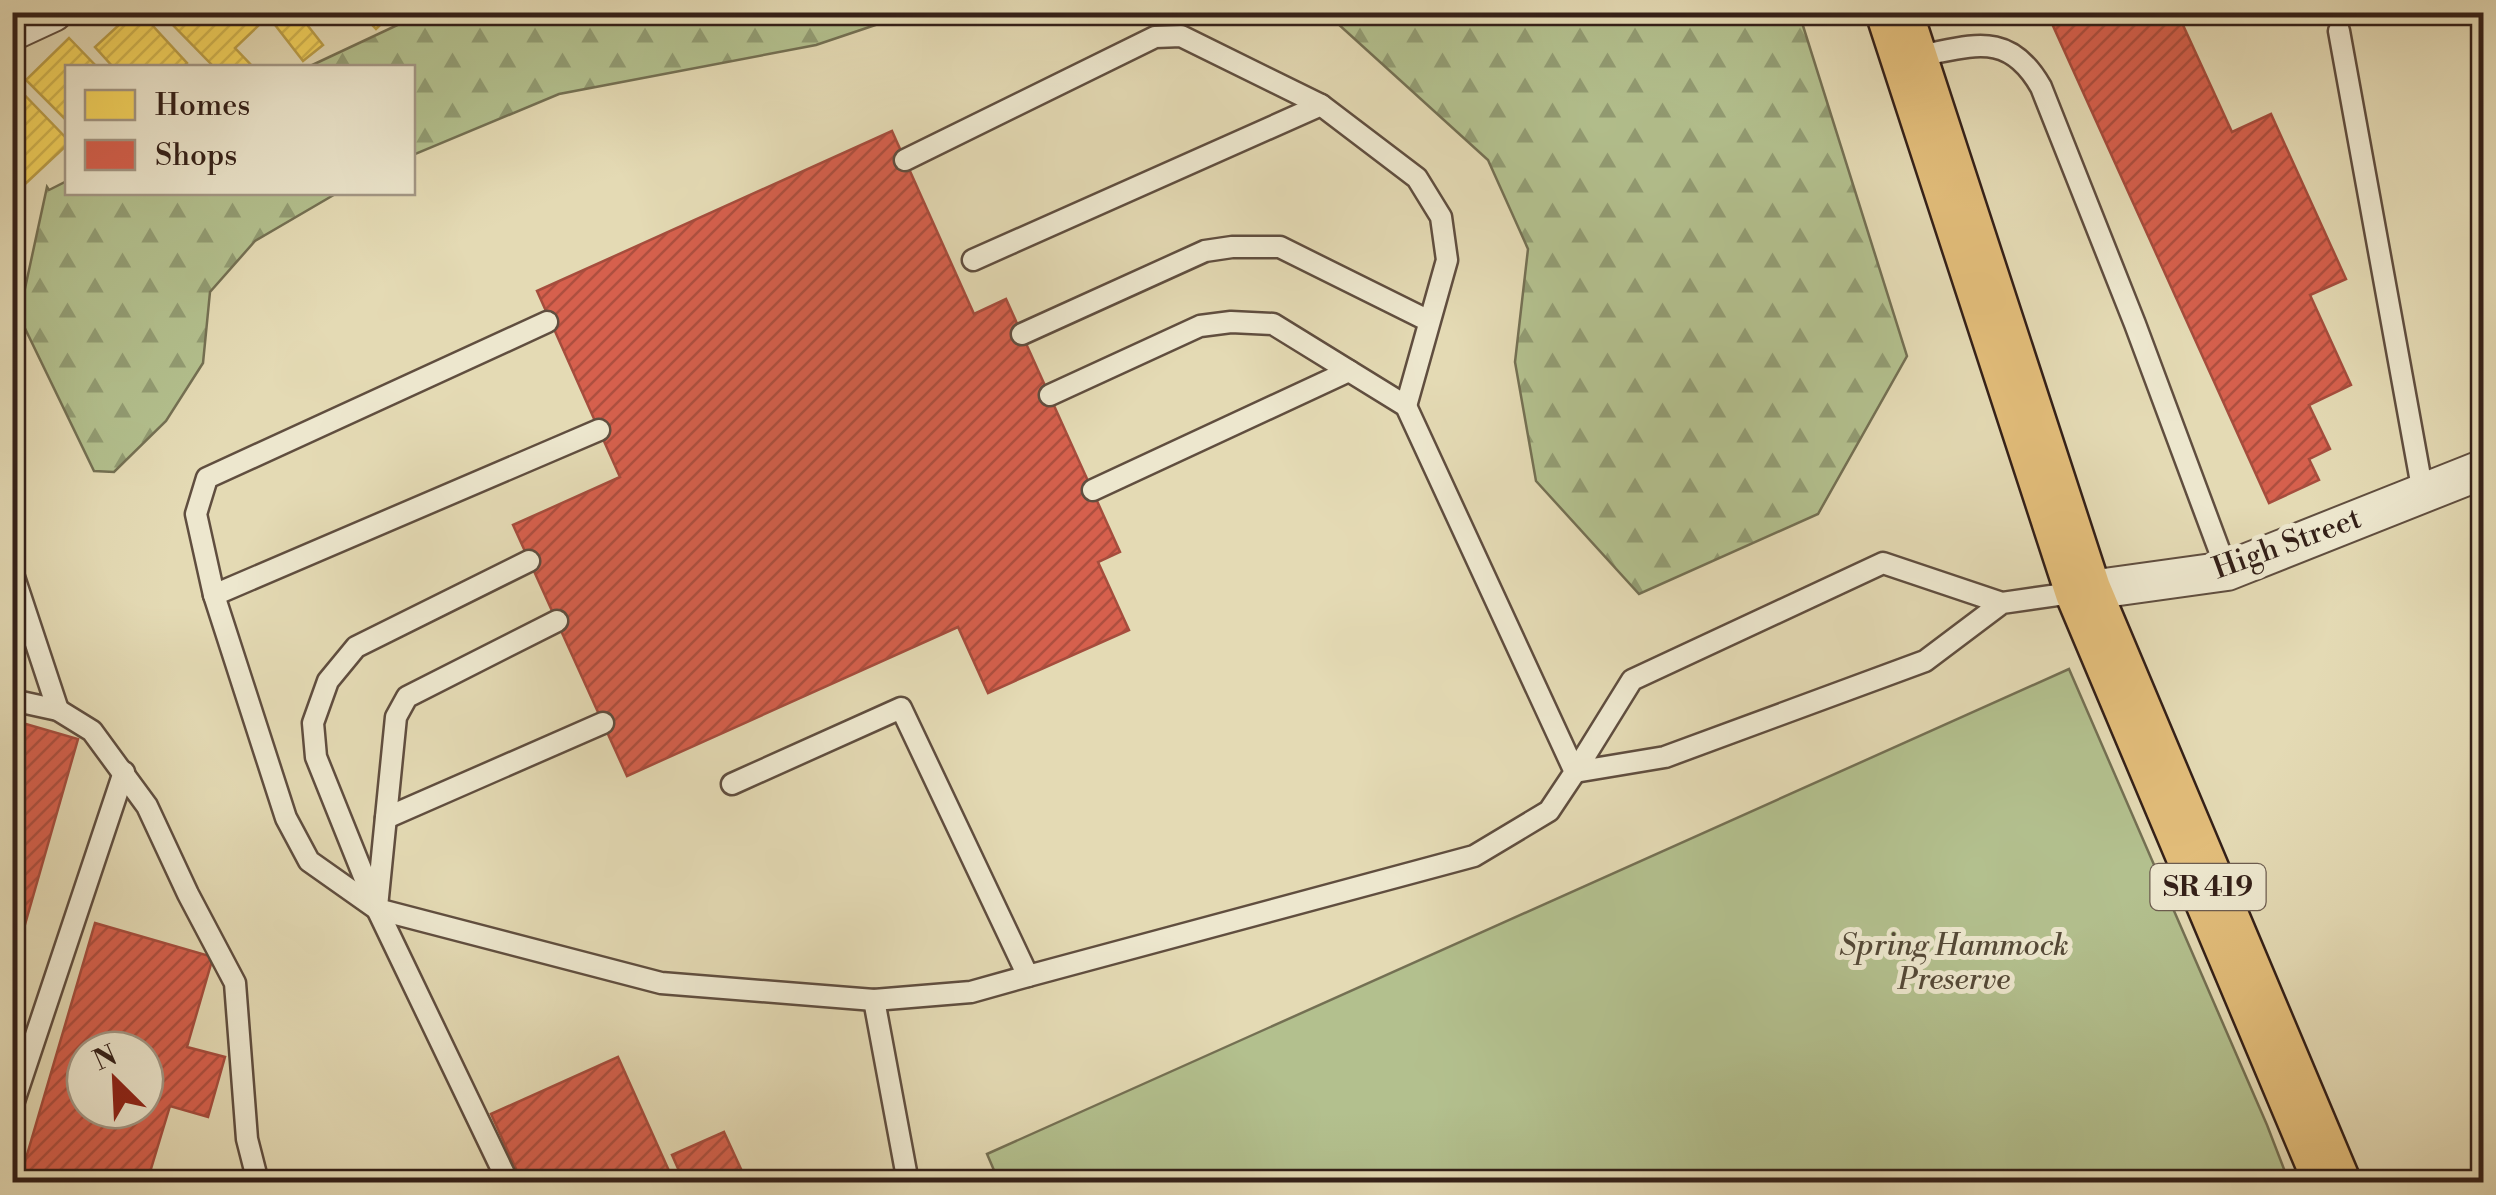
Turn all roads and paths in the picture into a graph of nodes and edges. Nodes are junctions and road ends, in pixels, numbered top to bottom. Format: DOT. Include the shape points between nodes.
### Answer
graph roads {
  1 [pos="54,12"];
  2 [pos="2339,30"];
  3 [pos="12,31"];
  4 [pos="1902,35"];
  5 [pos="1321,105"];
  6 [pos="905,160"];
  7 [pos="973,260"];
  8 [pos="547,322"];
  9 [pos="1428,322"];
  10 [pos="1022,334"];
  11 [pos="1349,371"];
  12 [pos="1050,395"];
  13 [pos="1406,406"];
  14 [pos="600,430"];
  15 [pos="2484,469"];
  16 [pos="1092,490"];
  17 [pos="2423,493"];
  18 [pos="529,561"];
  19 [pos="12,571"];
  20 [pos="2227,571"];
  21 [pos="2084,591"];
  22 [pos="214,595"];
  23 [pos="2002,604"];
  24 [pos="557,621"];
  25 [pos="12,700"];
  26 [pos="58,710"];
  27 [pos="603,723"];
  28 [pos="124,772"];
  29 [pos="1574,772"];
  30 [pos="732,784"];
  31 [pos="386,818"];
  32 [pos="377,909"];
  33 [pos="1028,976"];
  34 [pos="874,1000"];
  35 [pos="12,1107"];
  36 [pos="258,1182"];
  37 [pos="508,1182"];
  38 [pos="904,1182"];
  39 [pos="2332,1182"];
  1 -- 3 [label="street"];
  2 -- 17 [label="lane"];
  4 -- 20 [label="lane" via="1995,46 2027,62"];
  4 -- 21 [label="main road, SR 419"];
  5 -- 6 [label="lane" via="1181,36 1155,37"];
  5 -- 7 [label="lane"];
  5 -- 9 [label="lane" via="1417,178 1442,217 1447,260"];
  8 -- 22 [label="lane" via="207,478 196,514"];
  9 -- 10 [label="lane" via="1280,246 1232,246 1205,251"];
  9 -- 13 [label="lane"];
  11 -- 12 [label="lane" via="1273,324 1231,322 1200,326"];
  11 -- 13 [label="lane"];
  11 -- 16 [label="lane"];
  13 -- 29 [label="lane"];
  14 -- 22 [label="lane"];
  15 -- 17 [label="street, High Street"];
  17 -- 20 [label="street, High Street"];
  18 -- 32 [label="lane" via="356,647 328,681 313,723 316,758"];
  19 -- 26 [label="lane"];
  20 -- 21 [label="street, High Street"];
  21 -- 23 [label="lane"];
  21 -- 39 [label="main road, SR 419"];
  22 -- 32 [label="lane" via="286,818 308,861"];
  23 -- 29 [label="lane" via="1925,662 1665,757"];
  23 -- 29 [label="lane" via="1883,564 1632,680"];
  24 -- 31 [label="lane" via="407,697 396,717"];
  25 -- 26 [label="lane"];
  26 -- 28 [label="lane" via="92,731"];
  27 -- 31 [label="lane"];
  28 -- 35 [label="lane"];
  28 -- 36 [label="lane" via="235,983 247,1139"];
  29 -- 33 [label="lane" via="1549,810 1474,856"];
  30 -- 33 [label="lane" via="901,708"];
  31 -- 32 [label="lane"];
  32 -- 34 [label="lane" via="661,983"];
  32 -- 37 [label="lane"];
  33 -- 34 [label="lane" via="971,992"];
  34 -- 38 [label="lane"];
}
